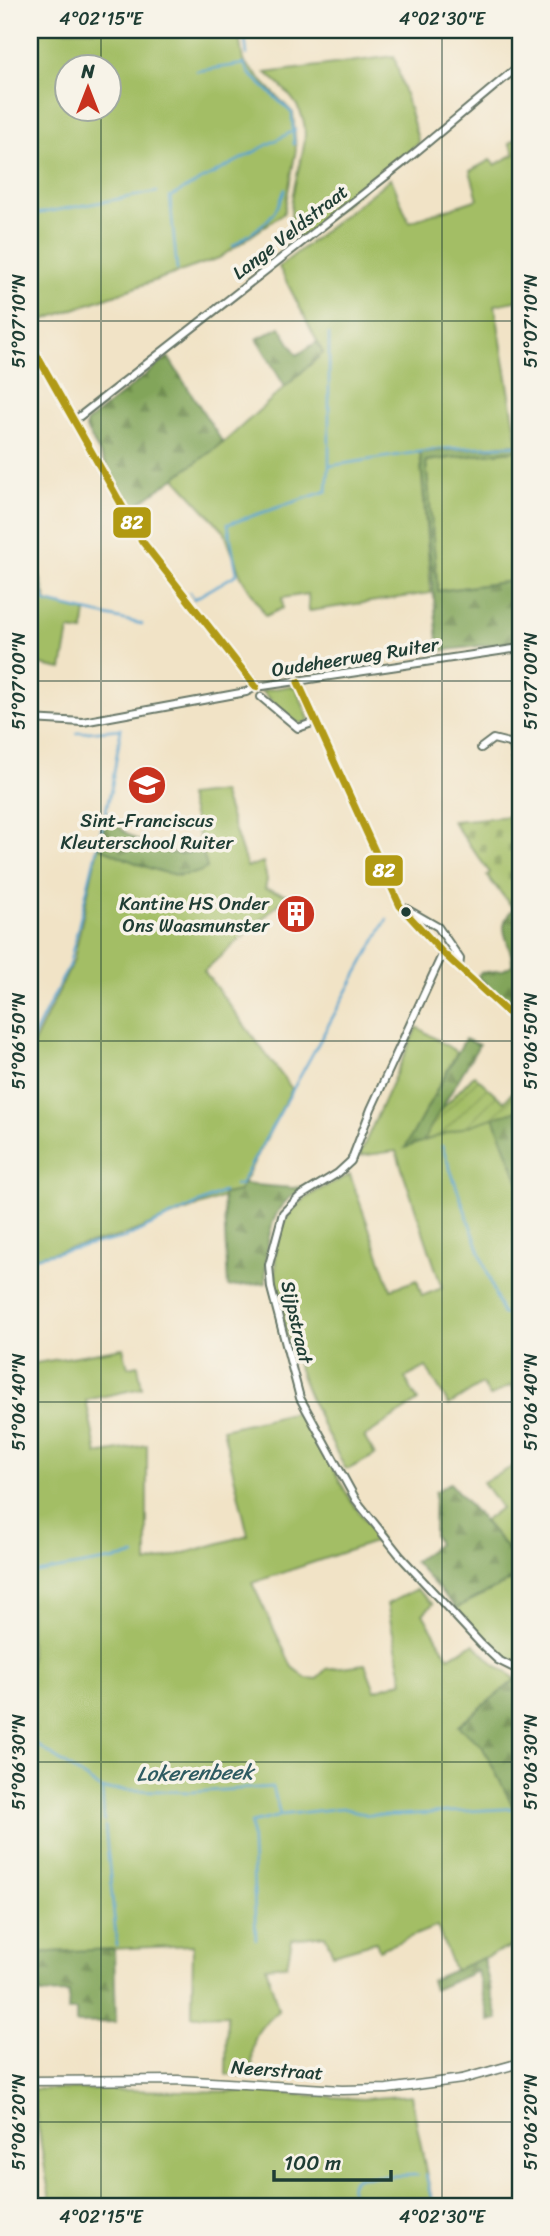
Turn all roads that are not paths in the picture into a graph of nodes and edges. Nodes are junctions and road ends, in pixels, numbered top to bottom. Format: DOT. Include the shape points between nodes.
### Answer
graph roads {
  1 [pos="520,65"];
  2 [pos="30,343"];
  3 [pos="75,420"];
  4 [pos="520,648"];
  5 [pos="298,682"];
  6 [pos="256,687"];
  7 [pos="261,697"];
  8 [pos="30,719"];
  9 [pos="315,722"];
  10 [pos="520,736"];
  11 [pos="513,744"];
  12 [pos="481,748"];
  13 [pos="520,783"];
  14 [pos="400,906"];
  15 [pos="443,953"];
  16 [pos="459,968"];
  17 [pos="520,1024"];
  18 [pos="520,1671"];
  19 [pos="520,2063"];
  20 [pos="30,2081"];
  1 -- 3 [label="street, Lange Veldstraat"];
  2 -- 3 [label="street"];
  3 -- 6 [label="street" via="142,541"];
  4 -- 5 [label="street, Oudeheerweg Ruiter"];
  5 -- 6 [label="street, Oudeheerweg Ruiter"];
  5 -- 9 [label="street"];
  6 -- 8 [label="street, Oudeheerweg Ruiter" via="83,722"];
  7 -- 9 [label="street" via="298,729"];
  9 -- 14 [label="street"];
  10 -- 11 [label="street"];
  11 -- 12 [label="street" via="493,739"];
  11 -- 13 [label="street"];
  14 -- 15 [label="street"];
  14 -- 16 [label="street" via="438,927 460,959"];
  15 -- 16 [label="street"];
  15 -- 18 [label="street, Sijpstraat" via="351,1161 283,1213 269,1265 271,1288 300,1398 356,1500 401,1558 481,1644"];
  16 -- 17 [label="street"];
  19 -- 20 [label="street, Neerstraat" via="462,2079 387,2089 178,2080"];
}
